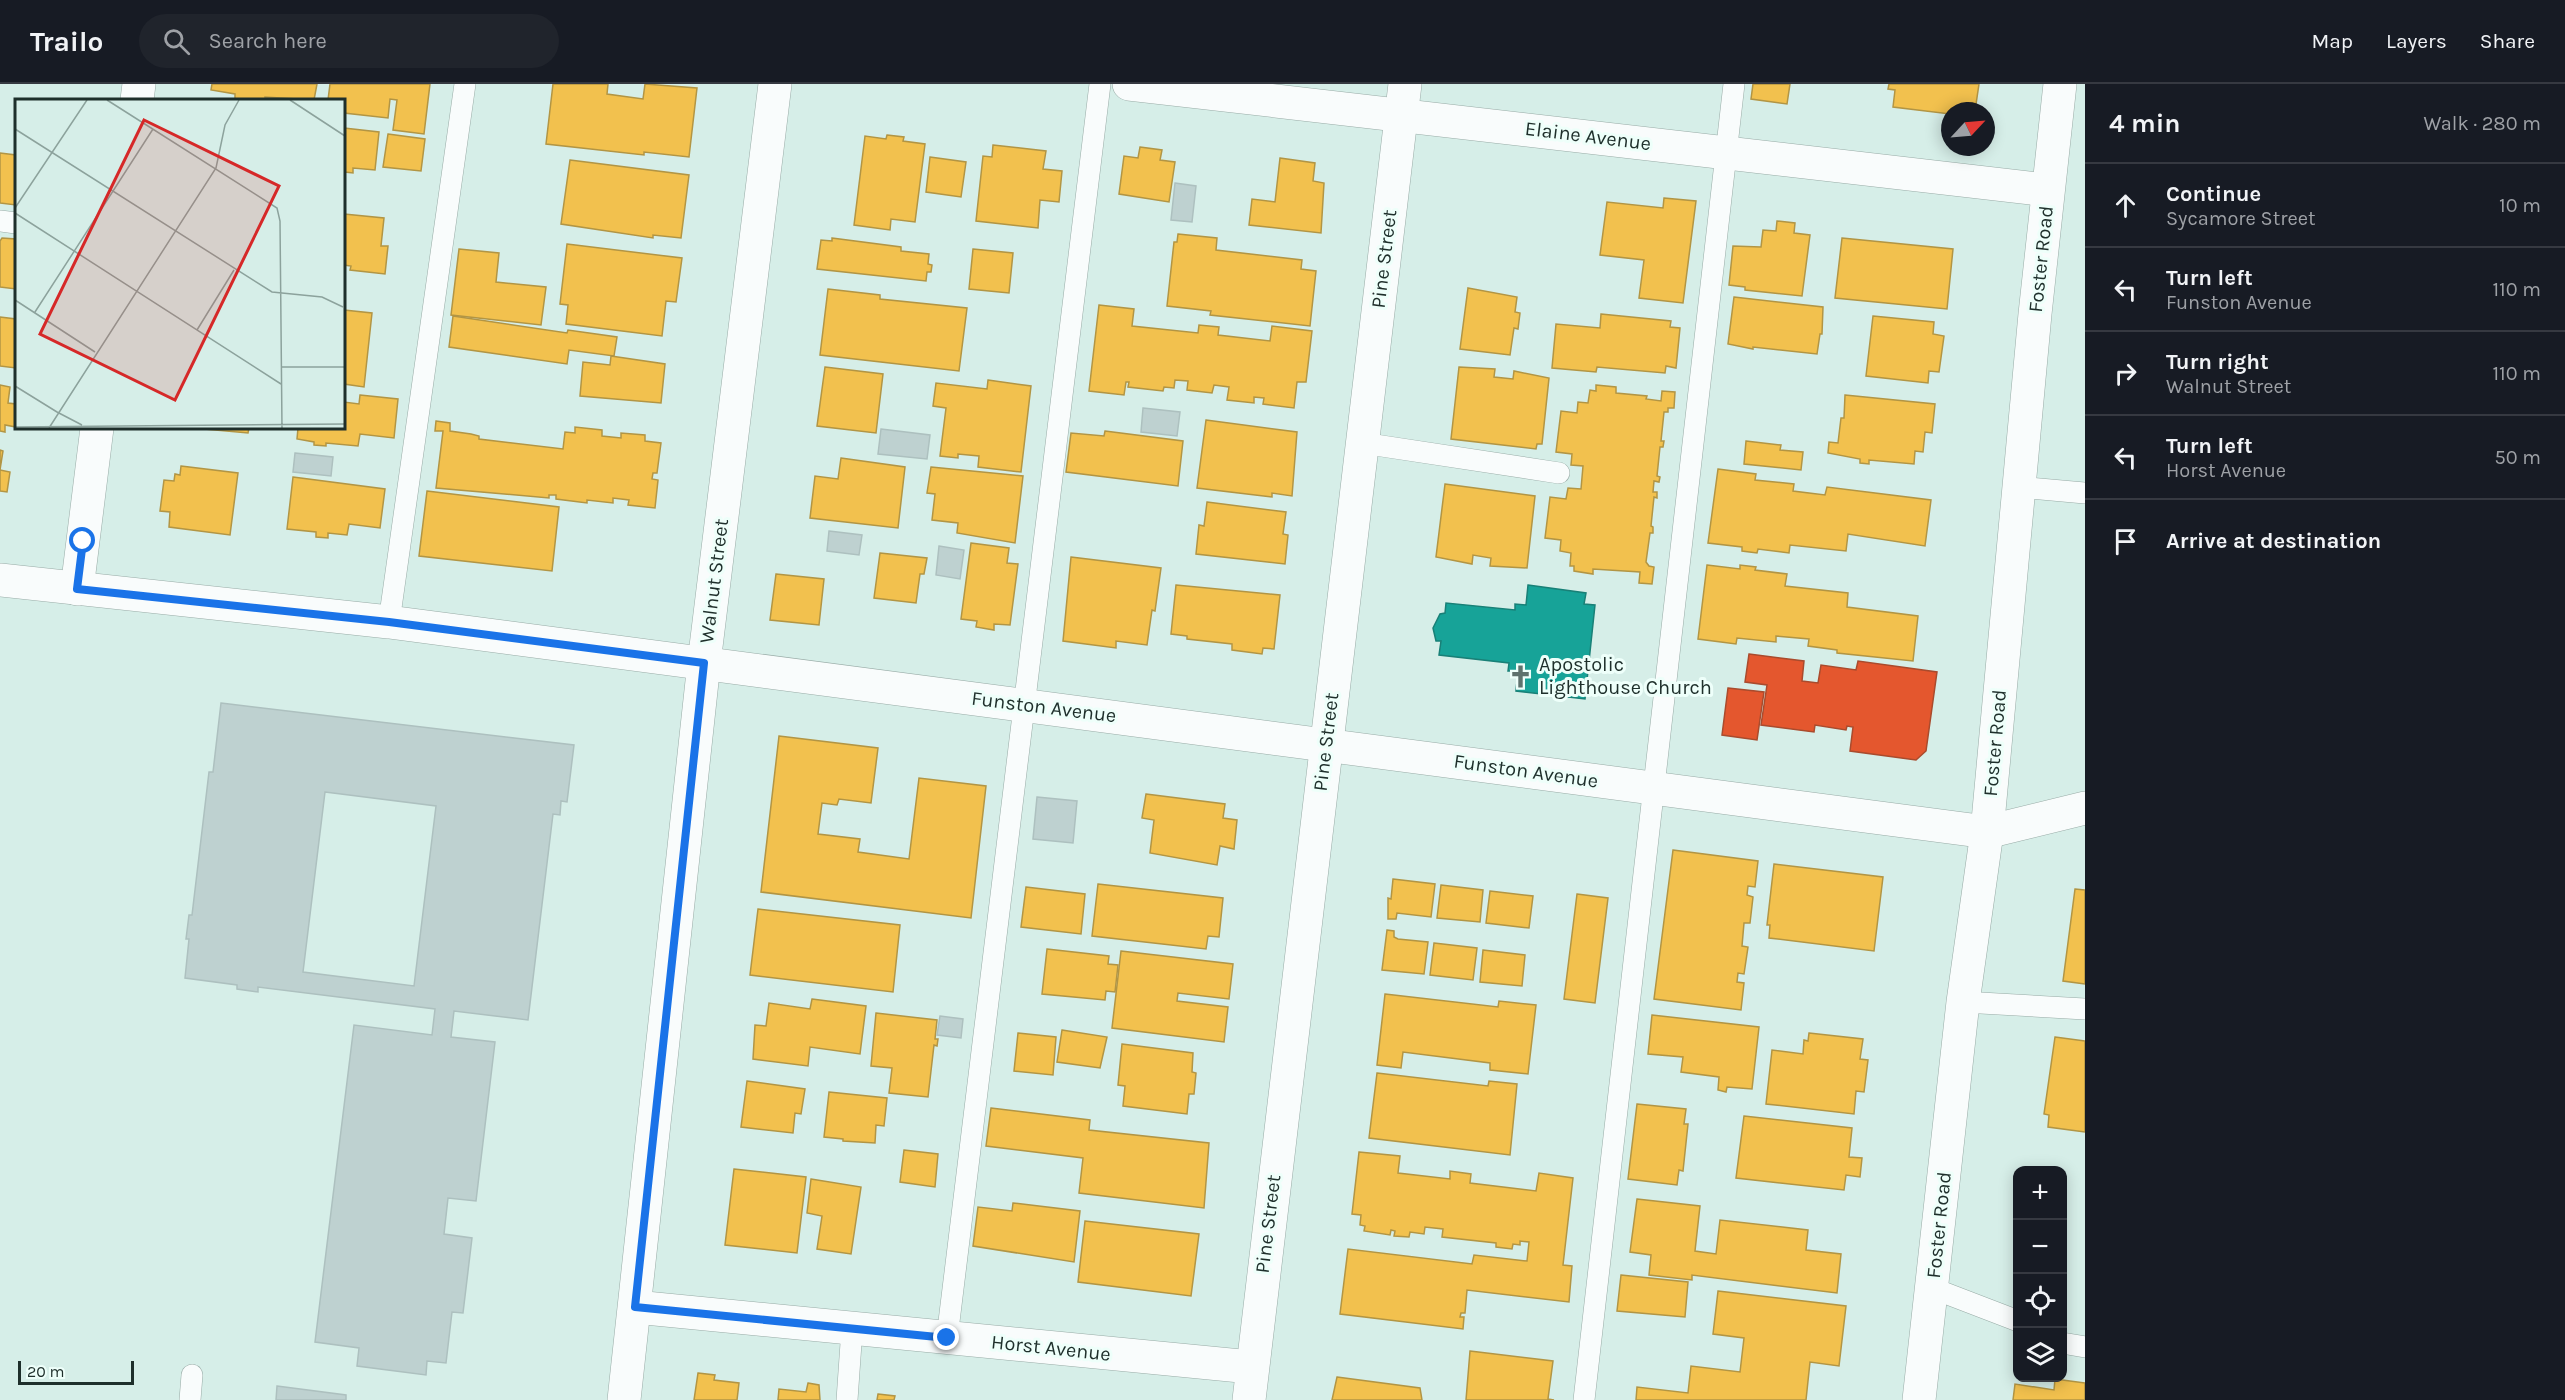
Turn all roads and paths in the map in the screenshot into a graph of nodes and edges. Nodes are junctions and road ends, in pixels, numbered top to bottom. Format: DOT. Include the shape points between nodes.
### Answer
graph roads {
  1 [pos="139,84"];
  2 [pos="465,84"];
  3 [pos="775,84"];
  4 [pos="1100,84"];
  5 [pos="1128,84"];
  6 [pos="1734,84"];
  7 [pos="2060,84"];
  8 [pos="137,99"];
  9 [pos="1403,99"];
  10 [pos="1726,152"];
  11 [pos="2047,190"];
  12 [pos="0,221"];
  13 [pos="15,223"];
  14 [pos="97,429"];
  15 [pos="1362,443"];
  16 [pos="1559,473"];
  17 [pos="2019,488"];
  18 [pos="2085,493"];
  19 [pos="0,580"];
  20 [pos="77,589"];
  21 [pos="389,622"];
  22 [pos="704,663"];
  23 [pos="1025,704"];
  24 [pos="1326,743"];
  25 [pos="1652,788"];
  26 [pos="2085,808"];
  27 [pos="1987,832"];
  28 [pos="1964,1002"];
  29 [pos="2085,1009"];
  30 [pos="1932,1288"];
  31 [pos="635,1307"];
  32 [pos="2013,1319"];
  33 [pos="852,1329"];
  34 [pos="947,1338"];
  35 [pos="2067,1344"];
  36 [pos="2085,1347"];
  37 [pos="1251,1367"];
  38 [pos="192,1375"];
  39 [pos="190,1400"];
  40 [pos="624,1400"];
  41 [pos="847,1400"];
  42 [pos="1249,1400"];
  43 [pos="1584,1400"];
  44 [pos="1919,1400"];
  1 -- 8 [label="street"];
  2 -- 21 [label="lane"];
  3 -- 22 [label="street, Walnut Street"];
  4 -- 23 [label="lane"];
  5 -- 9 [label="street, Elaine Avenue"];
  6 -- 10 [label="lane"];
  7 -- 11 [label="street, Foster Road"];
  9 -- 10 [label="street, Elaine Avenue"];
  9 -- 15 [label="street, Pine Street"];
  10 -- 11 [label="street, Elaine Avenue"];
  10 -- 25 [label="lane"];
  11 -- 17 [label="street, Foster Road"];
  12 -- 13 [label="lane"];
  14 -- 20 [label="street"];
  15 -- 16 [label="lane"];
  15 -- 24 [label="street, Pine Street"];
  17 -- 18 [label="lane"];
  17 -- 27 [label="street, Foster Road"];
  19 -- 20 [label="street, Funston Avenue"];
  20 -- 21 [label="street, Funston Avenue"];
  21 -- 22 [label="street, Funston Avenue"];
  22 -- 23 [label="street, Funston Avenue"];
  22 -- 31 [label="street, Walnut Street"];
  23 -- 24 [label="street, Funston Avenue"];
  23 -- 34 [label="lane"];
  24 -- 25 [label="street, Funston Avenue"];
  24 -- 37 [label="street, Pine Street"];
  25 -- 27 [label="street, Funston Avenue"];
  25 -- 43 [label="lane"];
  26 -- 27 [label="street, Funston Avenue"];
  27 -- 28 [label="street, Foster Road"];
  28 -- 29 [label="lane"];
  28 -- 30 [label="street, Foster Road"];
  30 -- 32 [label="lane"];
  30 -- 44 [label="street, Foster Road"];
  31 -- 33 [label="street, Horst Avenue"];
  31 -- 40 [label="street, Walnut Street"];
  33 -- 34 [label="street, Horst Avenue"];
  33 -- 41 [label="lane"];
  34 -- 37 [label="street, Horst Avenue"];
  35 -- 36 [label="lane"];
  37 -- 42 [label="street, Pine Street"];
  38 -- 39 [label="lane"];
}
